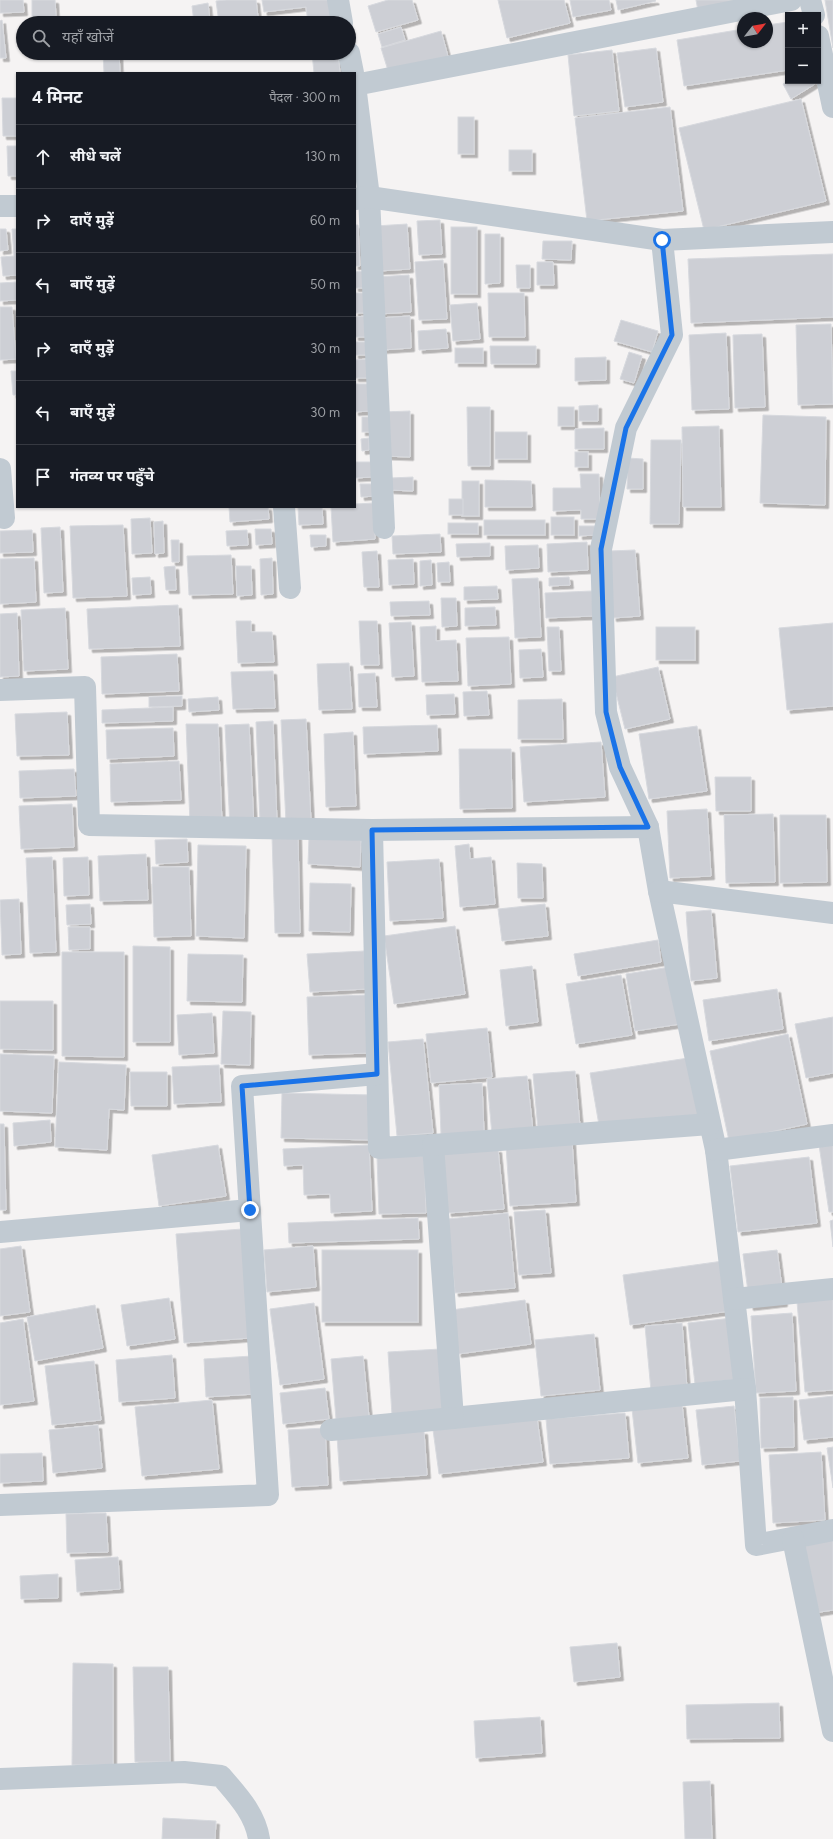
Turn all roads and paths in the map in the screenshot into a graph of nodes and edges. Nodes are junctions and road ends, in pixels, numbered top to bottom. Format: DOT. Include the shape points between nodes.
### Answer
graph roads {
  1 [pos="338,0"];
  2 [pos="791,0"];
  3 [pos="810,0"];
  4 [pos="813,12"];
  5 [pos="341,16"];
  6 [pos="821,48"];
  7 [pos="350,60"];
  8 [pos="353,72"];
  9 [pos="356,85"];
  10 [pos="356,101"];
  11 [pos="833,107"];
  12 [pos="362,198"];
  13 [pos="0,206"];
  14 [pos="16,206"];
  15 [pos="833,232"];
  16 [pos="662,240"];
  17 [pos="0,470"];
  18 [pos="284,508"];
  19 [pos="4,518"];
  20 [pos="384,528"];
  21 [pos="290,588"];
  22 [pos="0,690"];
  23 [pos="648,827"];
  24 [pos="372,830"];
  25 [pos="659,891"];
  26 [pos="833,913"];
  27 [pos="377,1074"];
  28 [pos="710,1124"];
  29 [pos="833,1135"];
  30 [pos="433,1145"];
  31 [pos="716,1150"];
  32 [pos="250,1210"];
  33 [pos="0,1232"];
  34 [pos="833,1289"];
  35 [pos="734,1299"];
  36 [pos="746,1389"];
  37 [pos="453,1418"];
  38 [pos="332,1430"];
  39 [pos="0,1505"];
  40 [pos="833,1530"];
  41 [pos="792,1539"];
  42 [pos="833,1731"];
  43 [pos="0,1779"];
  44 [pos="259,1839"];
  1 -- 5 [label="street"];
  2 -- 9 [label="street"];
  3 -- 4 [label="street"];
  6 -- 11 [label="street"];
  7 -- 8 [label="street"];
  10 -- 12 [label="street"];
  12 -- 16 [label="street"];
  12 -- 20 [label="street"];
  13 -- 14 [label="street"];
  15 -- 16 [label="street"];
  16 -- 23 [label="street" via="672,335 626,428 601,549 606,712 620,767"];
  17 -- 19 [label="street"];
  18 -- 21 [label="street"];
  22 -- 24 [label="street" via="85,687 89,824"];
  23 -- 24 [label="street"];
  23 -- 25 [label="street"];
  24 -- 27 [label="street"];
  25 -- 26 [label="street"];
  25 -- 28 [label="street"];
  27 -- 30 [label="street" via="379,1148"];
  27 -- 32 [label="street" via="242,1086"];
  28 -- 30 [label="street"];
  28 -- 31 [label="street"];
  29 -- 31 [label="street"];
  30 -- 37 [label="street"];
  31 -- 35 [label="street"];
  32 -- 33 [label="street"];
  32 -- 39 [label="street" via="268,1495"];
  34 -- 35 [label="street"];
  35 -- 36 [label="street"];
  36 -- 37 [label="street"];
  36 -- 41 [label="street" via="756,1545"];
  37 -- 38 [label="street"];
  40 -- 41 [label="street"];
  41 -- 42 [label="street"];
  43 -- 44 [label="street" via="184,1772 220,1776 245,1804 258,1830"];
}
